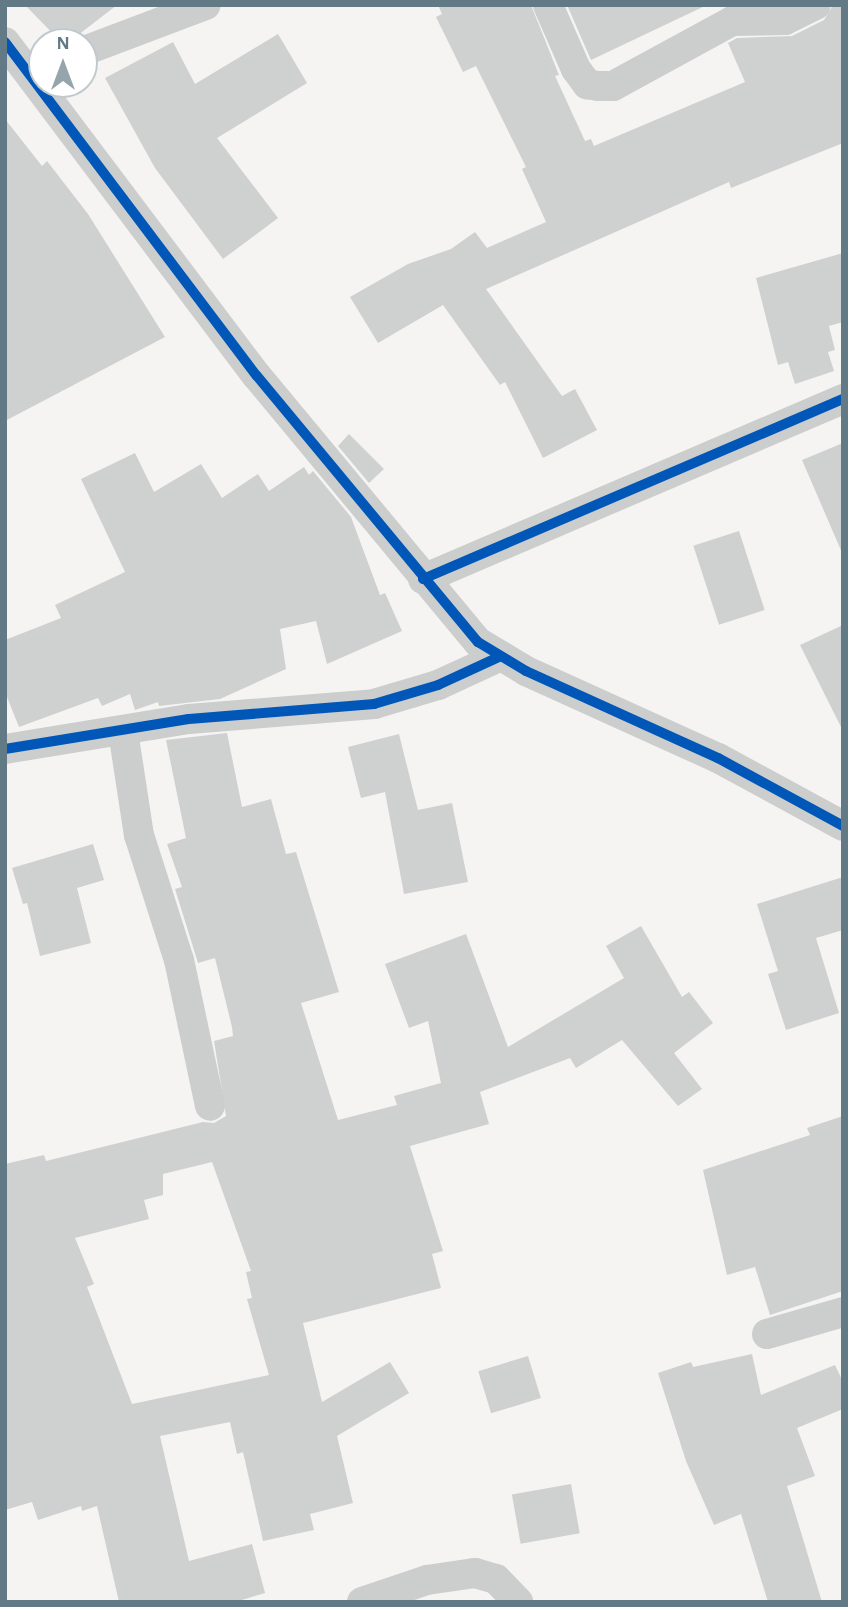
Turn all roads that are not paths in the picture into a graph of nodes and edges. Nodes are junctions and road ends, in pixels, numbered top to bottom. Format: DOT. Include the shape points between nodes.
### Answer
graph roads {
  1 [pos="206,5"];
  2 [pos="548,5"];
  3 [pos="816,5"];
  4 [pos="5,42"];
  5 [pos="98,46"];
  6 [pos="25,74"];
  7 [pos="843,399"];
  8 [pos="423,579"];
  9 [pos="501,656"];
  10 [pos="123,731"];
  11 [pos="5,749"];
  12 [pos="843,827"];
  13 [pos="210,1106"];
  14 [pos="843,1312"];
  15 [pos="767,1334"];
  16 [pos="362,1602"];
  17 [pos="519,1602"];
  1 -- 5 [label="street"];
  2 -- 3 [label="street" via="576,69 587,84 598,86 613,86 732,22 785,20"];
  4 -- 6 [label="street"];
  6 -- 8 [label="street" via="257,376"];
  7 -- 8 [label="street"];
  8 -- 9 [label="street" via="478,642"];
  9 -- 10 [label="street" via="438,685 374,704 189,719"];
  9 -- 12 [label="street" via="718,758"];
  10 -- 11 [label="street"];
  10 -- 13 [label="street" via="133,807 183,973"];
  14 -- 15 [label="street"];
  16 -- 17 [label="street" via="427,1580 475,1573 496,1579"];
}
